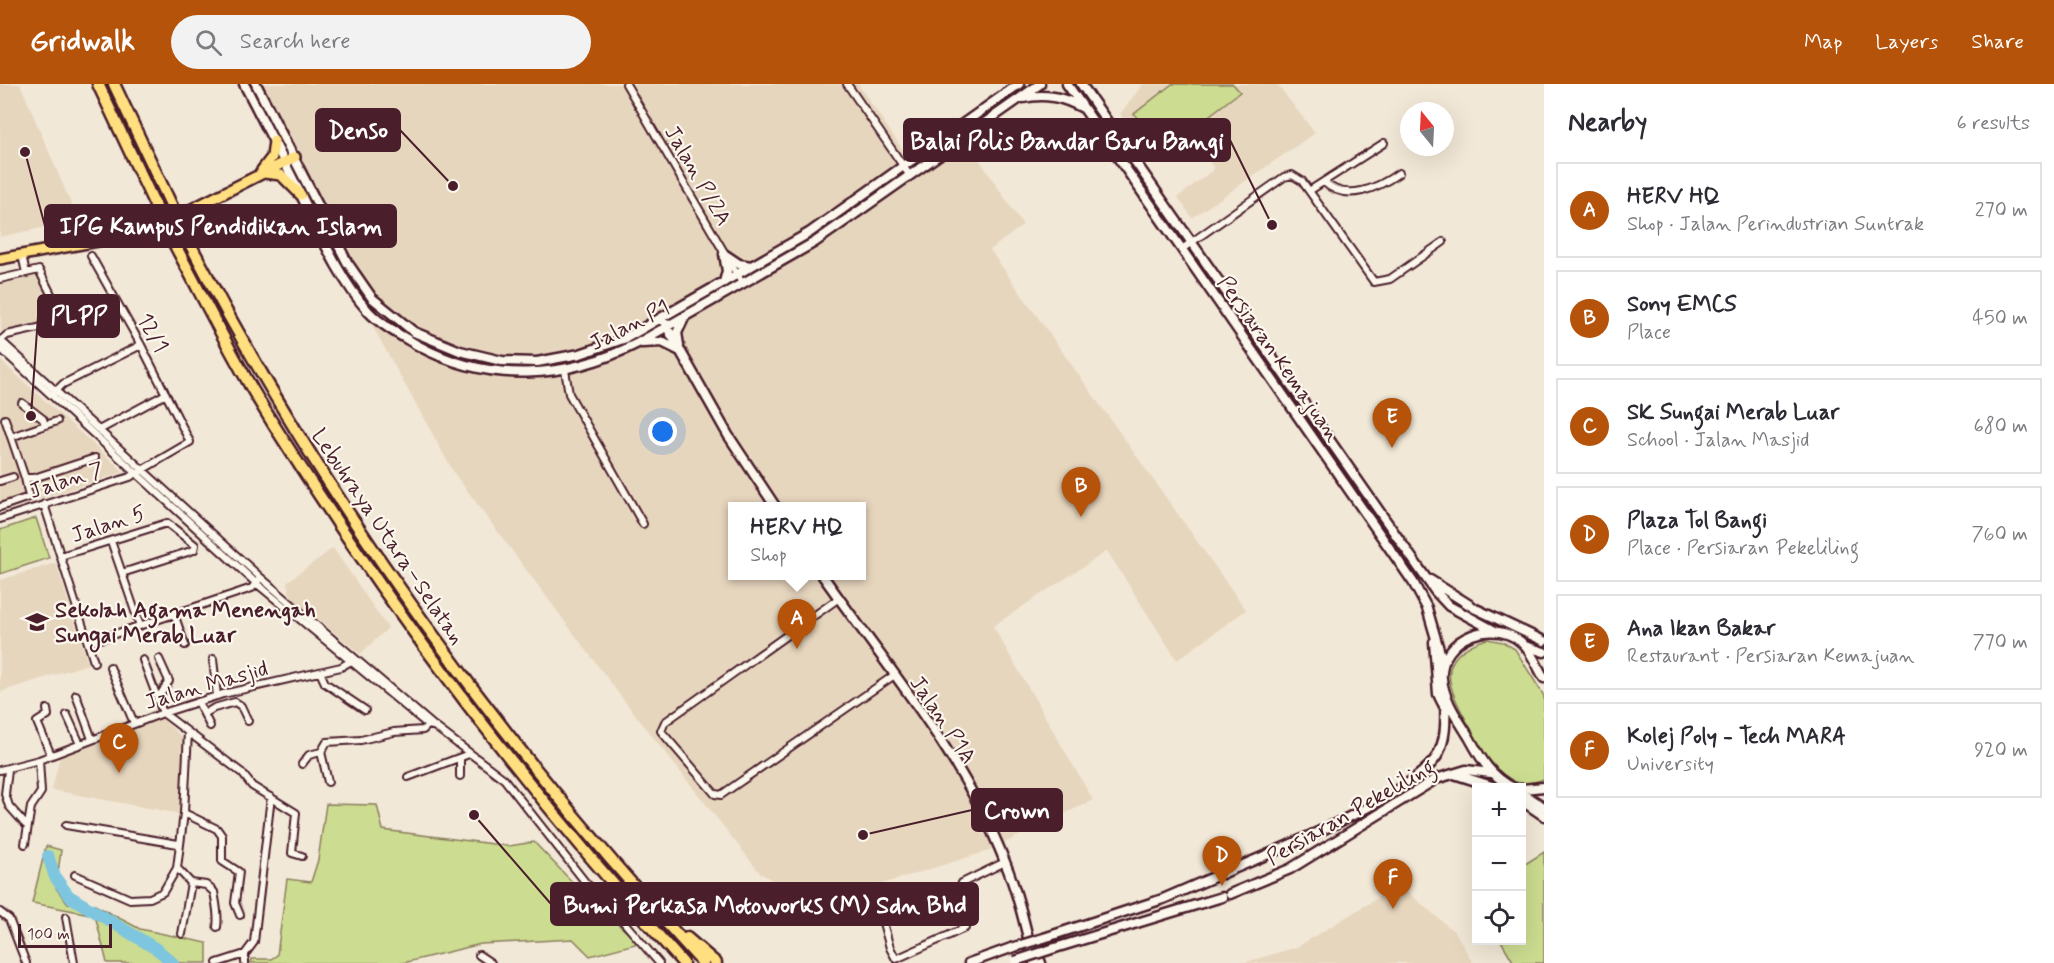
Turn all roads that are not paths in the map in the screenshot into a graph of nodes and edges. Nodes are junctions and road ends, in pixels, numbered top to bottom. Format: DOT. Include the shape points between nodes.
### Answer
graph roads {
  1 [pos="98,84"];
  2 [pos="114,84"];
  3 [pos="244,84"];
  4 [pos="256,84"];
  5 [pos="626,84"];
  6 [pos="847,84"];
  7 [pos="1019,84"];
  8 [pos="1040,84"];
  9 [pos="1067,84"];
  10 [pos="1081,84"];
  11 [pos="1019,99"];
  12 [pos="1086,110"];
  13 [pos="274,141"];
  14 [pos="1384,143"];
  15 [pos="294,157"];
  16 [pos="284,162"];
  17 [pos="904,166"];
  18 [pos="1399,173"];
  19 [pos="258,174"];
  20 [pos="910,176"];
  21 [pos="1324,182"];
  22 [pos="1310,191"];
  23 [pos="301,195"];
  24 [pos="1191,242"];
  25 [pos="1443,242"];
  26 [pos="1182,249"];
  27 [pos="724,254"];
  28 [pos="22,255"];
  29 [pos="91,256"];
  30 [pos="0,259"];
  31 [pos="753,266"];
  32 [pos="26,273"];
  33 [pos="737,275"];
  34 [pos="0,279"];
  35 [pos="724,282"];
  36 [pos="742,283"];
  37 [pos="114,298"];
  38 [pos="685,316"];
  39 [pos="662,318"];
  40 [pos="65,322"];
  41 [pos="666,327"];
  42 [pos="0,342"];
  43 [pos="638,343"];
  44 [pos="141,345"];
  45 [pos="681,351"];
  46 [pos="565,370"];
  47 [pos="54,393"];
  48 [pos="166,394"];
  49 [pos="22,403"];
  50 [pos="5,419"];
  51 [pos="57,421"];
  52 [pos="45,425"];
  53 [pos="99,430"];
  54 [pos="11,437"];
  55 [pos="95,458"];
  56 [pos="139,471"];
  57 [pos="13,477"];
  58 [pos="25,478"];
  59 [pos="0,481"];
  60 [pos="772,502"];
  61 [pos="44,504"];
  62 [pos="0,507"];
  63 [pos="0,519"];
  64 [pos="643,524"];
  65 [pos="111,541"];
  66 [pos="61,556"];
  67 [pos="122,573"];
  68 [pos="1427,579"];
  69 [pos="258,580"];
  70 [pos="826,580"];
  71 [pos="839,598"];
  72 [pos="174,614"];
  73 [pos="140,626"];
  74 [pos="1433,631"];
  75 [pos="1495,631"];
  76 [pos="1544,641"];
  77 [pos="88,643"];
  78 [pos="185,645"];
  79 [pos="1525,646"];
  80 [pos="1544,652"];
  81 [pos="213,658"];
  82 [pos="159,659"];
  83 [pos="143,660"];
  84 [pos="352,660"];
  85 [pos="94,662"];
  86 [pos="1443,663"];
  87 [pos="110,667"];
  88 [pos="320,672"];
  89 [pos="893,676"];
  90 [pos="1544,678"];
  91 [pos="1445,693"];
  92 [pos="76,695"];
  93 [pos="217,696"];
  94 [pos="157,700"];
  95 [pos="198,702"];
  96 [pos="47,709"];
  97 [pos="1445,709"];
  98 [pos="365,710"];
  99 [pos="162,713"];
  100 [pos="204,714"];
  101 [pos="67,715"];
  102 [pos="248,721"];
  103 [pos="134,723"];
  104 [pos="431,725"];
  105 [pos="210,726"];
  106 [pos="188,732"];
  107 [pos="92,739"];
  108 [pos="80,744"];
  109 [pos="321,752"];
  110 [pos="469,754"];
  111 [pos="51,755"];
  112 [pos="460,759"];
  113 [pos="39,760"];
  114 [pos="302,764"];
  115 [pos="0,770"];
  116 [pos="8,770"];
  117 [pos="1491,772"];
  118 [pos="1448,774"];
  119 [pos="460,776"];
  120 [pos="408,777"];
  121 [pos="328,782"];
  122 [pos="1487,783"];
  123 [pos="1508,783"];
  124 [pos="1544,787"];
  125 [pos="1526,790"];
  126 [pos="1526,794"];
  127 [pos="271,797"];
  128 [pos="1526,804"];
  129 [pos="1544,807"];
  130 [pos="184,813"];
  131 [pos="1544,816"];
  132 [pos="25,824"];
  133 [pos="66,825"];
  134 [pos="25,844"];
  135 [pos="178,844"];
  136 [pos="302,856"];
  137 [pos="1005,862"];
  138 [pos="177,868"];
  139 [pos="75,875"];
  140 [pos="191,883"];
  141 [pos="959,891"];
  142 [pos="648,904"];
  143 [pos="0,912"];
  144 [pos="240,915"];
  145 [pos="66,917"];
  146 [pos="217,927"];
  147 [pos="1026,930"];
  148 [pos="182,934"];
  149 [pos="244,954"];
  150 [pos="478,955"];
  151 [pos="1013,962"];
  152 [pos="27,963"];
  153 [pos="74,963"];
  154 [pos="216,963"];
  155 [pos="245,963"];
  156 [pos="490,963"];
  157 [pos="659,963"];
  158 [pos="683,963"];
  159 [pos="703,963"];
  160 [pos="716,963"];
  161 [pos="969,963"];
  162 [pos="1034,963"];
  163 [pos="1041,963"];
  1 -- 158 [label="highway, Lebuhraya Utara–Selatan, bridge" via="170,237 247,380 378,584 451,686 547,808"];
  2 -- 142 [label="highway, Lebuhraya Utara–Selatan, bridge" via="231,323 302,444 462,678"];
  3 -- 13 [label="main road, Jalan P1"];
  4 -- 15 [label="main road, Jalan P1"];
  5 -- 27 [label="street, Jalan P/2A"];
  6 -- 17 [label="street"];
  7 -- 17 [label="main road, Jalan P1"];
  8 -- 11 [label="main road, Jalan P1"];
  9 -- 12 [label="main road, Persiaran Kemajuan"];
  10 -- 24 [label="main road, Persiaran Kemajuan"];
  11 -- 12 [label="main road" via="1057,97"];
  11 -- 20 [label="main road, Jalan P1"];
  12 -- 26 [label="main road, Persiaran Kemajuan"];
  13 -- 16 [label="main road, Jalan P1"];
  13 -- 19 [label="main road" via="270,161"];
  14 -- 21 [label="street"];
  15 -- 16 [label="main road"];
  15 -- 39 [label="main road, Jalan P1" via="358,281 414,332 488,358 537,362 606,346"];
  16 -- 19 [label="main road"];
  16 -- 23 [label="main road, Jalan P1"];
  17 -- 20 [label="street"];
  17 -- 31 [label="main road, Jalan P1" via="810,233"];
  18 -- 21 [label="street" via="1376,188 1349,192 1338,192"];
  19 -- 23 [label="main road" via="281,175"];
  19 -- 28 [label="main road" via="172,219 98,241"];
  20 -- 36 [label="main road, Jalan P1" via="815,242"];
  21 -- 22 [label="street"];
  22 -- 24 [label="street" via="1299,178 1288,176"];
  22 -- 25 [label="street" via="1374,282 1390,279"];
  23 -- 46 [label="main road, Jalan P1" via="349,285 370,313 395,332 445,359 480,369 525,374"];
  24 -- 26 [label="street"];
  24 -- 68 [label="main road, Persiaran Kemajuan"];
  26 -- 74 [label="main road, Persiaran Kemajuan" via="1413,582 1427,608"];
  27 -- 31 [label="main road" via="743,266"];
  27 -- 33 [label="street, Jalan P/2A"];
  27 -- 35 [label="main road"];
  28 -- 30 [label="main road"];
  28 -- 32 [label="street"];
  29 -- 37 [label="street, 12/1"];
  31 -- 33 [label="main road, Jalan P1"];
  32 -- 34 [label="street"];
  32 -- 40 [label="street" via="39,270"];
  33 -- 35 [label="main road, Jalan P1"];
  33 -- 36 [label="street, Jalan P/2A"];
  35 -- 39 [label="main road, Jalan P1"];
  36 -- 38 [label="main road, Jalan P1"];
  37 -- 40 [label="street"];
  37 -- 44 [label="street, 12/1"];
  38 -- 41 [label="main road, Jalan P1"];
  38 -- 45 [label="main road" via="677,333"];
  39 -- 41 [label="main road"];
  40 -- 42 [label="street" via="7,335"];
  41 -- 43 [label="main road, Jalan P1"];
  41 -- 45 [label="main road"];
  42 -- 47 [label="street"];
  43 -- 45 [label="main road" via="657,341"];
  43 -- 46 [label="main road, Jalan P1" via="613,356"];
  44 -- 47 [label="street" via="63,384"];
  44 -- 48 [label="street, 12/1"];
  45 -- 60 [label="main road"];
  46 -- 64 [label="street" via="569,394"];
  47 -- 53 [label="street"];
  47 -- 56 [label="street"];
  48 -- 53 [label="street"];
  48 -- 56 [label="street, 12/1" via="190,442"];
  49 -- 52 [label="street"];
  50 -- 54 [label="street"];
  51 -- 52 [label="street"];
  52 -- 54 [label="street"];
  53 -- 56 [label="street"];
  54 -- 58 [label="street"];
  55 -- 58 [label="street"];
  56 -- 61 [label="street, Jalan 7"];
  56 -- 69 [label="street"];
  57 -- 59 [label="street"];
  58 -- 62 [label="street" via="29,496"];
  61 -- 63 [label="street, Jalan 7"];
  61 -- 66 [label="street"];
  65 -- 66 [label="street, Jalan 5"];
  65 -- 67 [label="street"];
  65 -- 67 [label="street, Jalan 5" via="167,523 193,541 194,549"];
  66 -- 77 [label="street"];
  67 -- 73 [label="street"];
  68 -- 75 [label="main road, Persiaran Kemajuan" via="1449,606"];
  68 -- 76 [label="main road" via="1476,609"];
  69 -- 72 [label="street" via="252,588"];
  69 -- 84 [label="street"];
  70 -- 71 [label="main road, Jalan P1A"];
  71 -- 89 [label="main road, Jalan P1A"];
  71 -- 89 [label="street" via="665,722 661,731 721,795"];
  72 -- 73 [label="street"];
  72 -- 78 [label="street"];
  73 -- 77 [label="street"];
  74 -- 86 [label="main road, Persiaran Kemajuan"];
  74 -- 97 [label="main road" via="1438,694"];
  75 -- 79 [label="main road, Persiaran Kemajuan"];
  75 -- 86 [label="main road" via="1469,636 1454,647"];
  77 -- 85 [label="street"];
  79 -- 80 [label="main road"];
  79 -- 90 [label="main road"];
  81 -- 93 [label="street"];
  82 -- 94 [label="street" via="169,681"];
  83 -- 94 [label="street"];
  84 -- 88 [label="street, Jalan Masjid"];
  84 -- 104 [label="street"];
  86 -- 91 [label="main road, Persiaran Kemajuan"];
  87 -- 103 [label="street"];
  88 -- 93 [label="street, Jalan Masjid"];
  88 -- 98 [label="street" via="325,682"];
  89 -- 137 [label="main road, Jalan P1A" via="952,759"];
  91 -- 97 [label="main road, Persiaran Pekeliling"];
  91 -- 117 [label="main road"];
  92 -- 107 [label="street"];
  93 -- 95 [label="street, Jalan Masjid"];
  94 -- 99 [label="street"];
  95 -- 99 [label="street, Jalan Masjid"];
  95 -- 100 [label="street"];
  96 -- 111 [label="street" via="48,715 37,722"];
  97 -- 161 [label="main road, Persiaran Pekeliling, bridge" via="1444,740 1429,765 1410,781 1313,833 1163,899"];
  99 -- 103 [label="street, Jalan Masjid"];
  99 -- 106 [label="street"];
  100 -- 102 [label="street" via="235,702"];
  100 -- 105 [label="street"];
  101 -- 108 [label="street"];
  103 -- 107 [label="street, Jalan Masjid"];
  104 -- 109 [label="street" via="423,730 327,742"];
  104 -- 110 [label="street"];
  106 -- 127 [label="street" via="242,772 252,786"];
  106 -- 130 [label="street"];
  107 -- 108 [label="street, Jalan Masjid"];
  108 -- 111 [label="street, Jalan Masjid"];
  109 -- 114 [label="street" via="309,755"];
  109 -- 121 [label="street"];
  110 -- 112 [label="street"];
  110 -- 157 [label="street" via="504,779 586,883"];
  111 -- 113 [label="street, Jalan Masjid"];
  112 -- 119 [label="street"];
  112 -- 120 [label="street"];
  113 -- 116 [label="street, Jalan Masjid"];
  113 -- 134 [label="street" via="41,792 31,807"];
  115 -- 116 [label="street, Jalan Masjid"];
  116 -- 132 [label="street" via="5,794 9,806"];
  117 -- 118 [label="main road, Persiaran Pekeliling" via="1466,770"];
  117 -- 123 [label="main road"];
  118 -- 122 [label="main road"];
  118 -- 151 [label="main road, Persiaran Pekeliling, bridge" via="1422,786 1290,869 1226,896"];
  124 -- 125 [label="main road"];
  126 -- 129 [label="main road"];
  127 -- 136 [label="street" via="296,813 292,853"];
  127 -- 149 [label="street" via="254,942"];
  128 -- 131 [label="main road"];
  130 -- 135 [label="street"];
  130 -- 144 [label="street" via="217,829 222,836 222,861 239,872 236,903"];
  133 -- 135 [label="street"];
  135 -- 138 [label="street"];
  137 -- 141 [label="street" via="975,874 962,883"];
  137 -- 147 [label="main road, Jalan P1A"];
  138 -- 139 [label="street" via="163,892 140,900"];
  138 -- 140 [label="street"];
  140 -- 146 [label="street" via="206,885 214,892"];
  140 -- 148 [label="street"];
  141 -- 141 [label="street" via="965,928 896,959 880,912 928,895"];
  142 -- 159 [label="highway, Lebuhraya Utara–Selatan"];
  142 -- 160 [label="highway"];
  143 -- 152 [label="street" via="9,919"];
  145 -- 153 [label="street"];
  147 -- 162 [label="main road, Jalan P1A"];
  147 -- 163 [label="main road"];
  149 -- 154 [label="street"];
  149 -- 155 [label="street"];
  150 -- 156 [label="street"];
}
